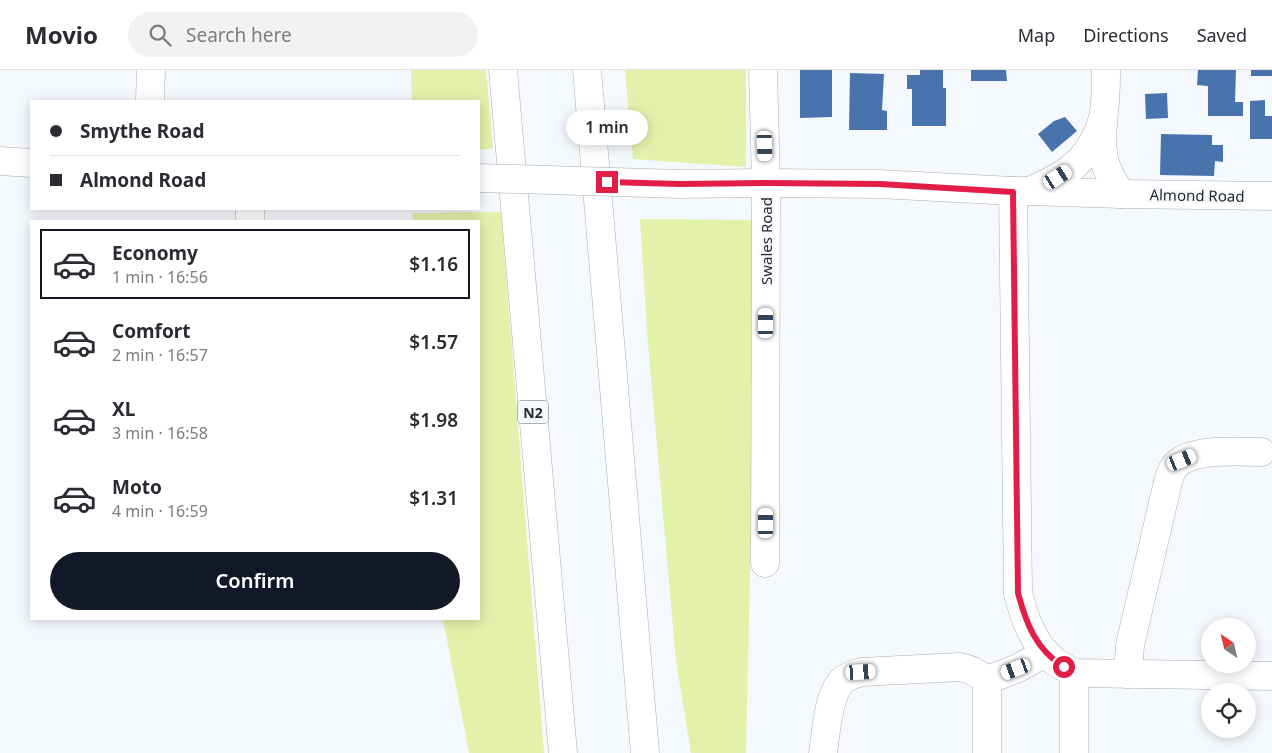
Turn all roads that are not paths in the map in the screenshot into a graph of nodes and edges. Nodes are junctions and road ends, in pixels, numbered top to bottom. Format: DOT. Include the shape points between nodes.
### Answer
graph roads {
  1 [pos="151,70"];
  2 [pos="503,70"];
  3 [pos="587,70"];
  4 [pos="763,70"];
  5 [pos="1106,70"];
  6 [pos="150,100"];
  7 [pos="1103,120"];
  8 [pos="0,161"];
  9 [pos="30,163"];
  10 [pos="480,178"];
  11 [pos="766,183"];
  12 [pos="1022,191"];
  13 [pos="1121,194"];
  14 [pos="1272,196"];
  15 [pos="1262,452"];
  16 [pos="766,563"];
  17 [pos="1046,653"];
  18 [pos="1074,673"];
  19 [pos="1128,674"];
  20 [pos="1272,676"];
  21 [pos="987,680"];
  22 [pos="562,753"];
  23 [pos="645,753"];
  24 [pos="823,753"];
  25 [pos="987,753"];
  26 [pos="1074,753"];
  1 -- 6 [label="main road"];
  2 -- 22 [label="main road, N2"];
  3 -- 23 [label="main road"];
  4 -- 11 [label="main road, Swales Road"];
  5 -- 7 [label="main road"];
  7 -- 12 [label="main road" via="1094,141 1070,170"];
  7 -- 13 [label="main road" via="1105,162"];
  8 -- 9 [label="main road"];
  10 -- 11 [label="main road, Almond Road, bridge"];
  11 -- 12 [label="main road, Almond Road" via="880,184"];
  11 -- 16 [label="main road, Swales Road"];
  12 -- 13 [label="main road, Almond Road"];
  12 -- 17 [label="main road" via="1018,593 1025,618"];
  13 -- 14 [label="main road, Almond Road"];
  15 -- 19 [label="main road" via="1196,454 1175,466 1167,486 1130,645"];
  17 -- 18 [label="main road"];
  17 -- 21 [label="main road"];
  18 -- 19 [label="main road"];
  18 -- 26 [label="main road"];
  19 -- 20 [label="main road"];
  21 -- 24 [label="main road" via="977,672 960,667 861,672 850,676 842,681 831,700"];
  21 -- 25 [label="main road"];
}
